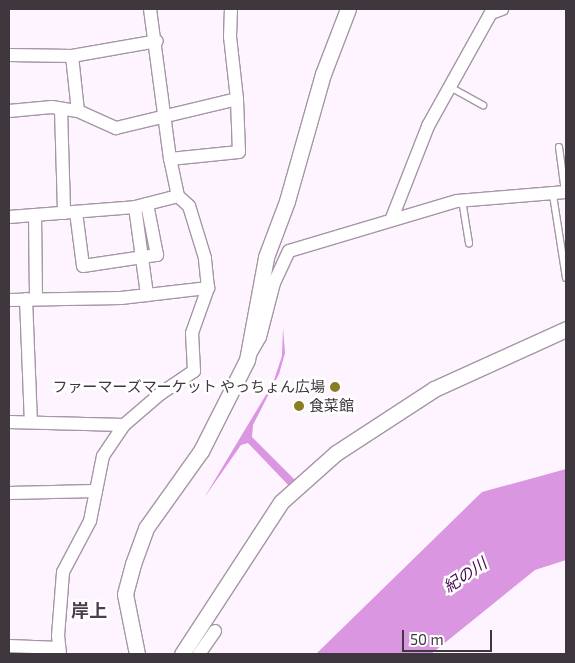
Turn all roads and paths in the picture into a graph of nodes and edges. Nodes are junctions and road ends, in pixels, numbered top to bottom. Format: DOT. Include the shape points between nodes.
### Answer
graph roads {
  1 [pos="150,9"];
  2 [pos="231,9"];
  3 [pos="348,9"];
  4 [pos="502,9"];
  5 [pos="157,41"];
  6 [pos="9,55"];
  7 [pos="72,56"];
  8 [pos="450,87"];
  9 [pos="237,99"];
  10 [pos="482,105"];
  11 [pos="61,109"];
  12 [pos="9,111"];
  13 [pos="78,111"];
  14 [pos="164,116"];
  15 [pos="559,147"];
  16 [pos="170,159"];
  17 [pos="561,193"];
  18 [pos="178,196"];
  19 [pos="462,200"];
  20 [pos="141,206"];
  21 [pos="70,212"];
  22 [pos="35,215"];
  23 [pos="9,217"];
  24 [pos="392,218"];
  25 [pos="469,243"];
  26 [pos="142,258"];
  27 [pos="566,278"];
  28 [pos="208,288"];
  29 [pos="147,295"];
  30 [pos="31,299"];
  31 [pos="9,300"];
  32 [pos="566,329"];
  33 [pos="246,360"];
  34 [pos="31,421"];
  35 [pos="9,422"];
  36 [pos="124,425"];
  37 [pos="96,491"];
  38 [pos="9,493"];
  39 [pos="214,631"];
  40 [pos="9,646"];
  41 [pos="60,651"];
  42 [pos="137,654"];
  43 [pos="182,654"];
  44 [pos="199,654"];
  1 -- 5 [label="street"];
  2 -- 9 [label="street" via="230,37"];
  3 -- 33 [label="street" via="323,74 287,201 266,257"];
  4 -- 8 [label="street" via="491,13"];
  5 -- 7 [label="street"];
  5 -- 14 [label="street"];
  6 -- 7 [label="street"];
  7 -- 13 [label="street"];
  8 -- 10 [label="lane"];
  8 -- 24 [label="street" via="428,126"];
  9 -- 14 [label="street"];
  9 -- 16 [label="street" via="239,152"];
  11 -- 12 [label="street"];
  11 -- 13 [label="street"];
  11 -- 21 [label="street"];
  13 -- 14 [label="street" via="116,128"];
  14 -- 16 [label="street"];
  15 -- 17 [label="lane"];
  16 -- 18 [label="street"];
  17 -- 19 [label="street"];
  17 -- 27 [label="lane"];
  18 -- 20 [label="street"];
  18 -- 28 [label="street" via="189,206 204,258"];
  19 -- 24 [label="street"];
  19 -- 25 [label="lane"];
  20 -- 21 [label="street"];
  20 -- 26 [label="street" via="157,255"];
  21 -- 22 [label="street"];
  21 -- 26 [label="street" via="83,266"];
  22 -- 23 [label="street"];
  22 -- 30 [label="street"];
  24 -- 33 [label="street" via="289,252 274,283 260,337"];
  26 -- 29 [label="street"];
  28 -- 29 [label="street"];
  28 -- 36 [label="street" via="192,333 194,371 160,394"];
  29 -- 30 [label="street"];
  30 -- 31 [label="street"];
  30 -- 34 [label="street"];
  32 -- 43 [label="street" via="434,389 336,453 281,502"];
  33 -- 42 [label="street" via="201,451 146,528 125,594"];
  34 -- 35 [label="street"];
  34 -- 36 [label="street"];
  36 -- 37 [label="street" via="103,456"];
  37 -- 38 [label="street"];
  37 -- 41 [label="street" via="90,521 63,572"];
  39 -- 44 [label="street"];
  40 -- 41 [label="street"];
}
